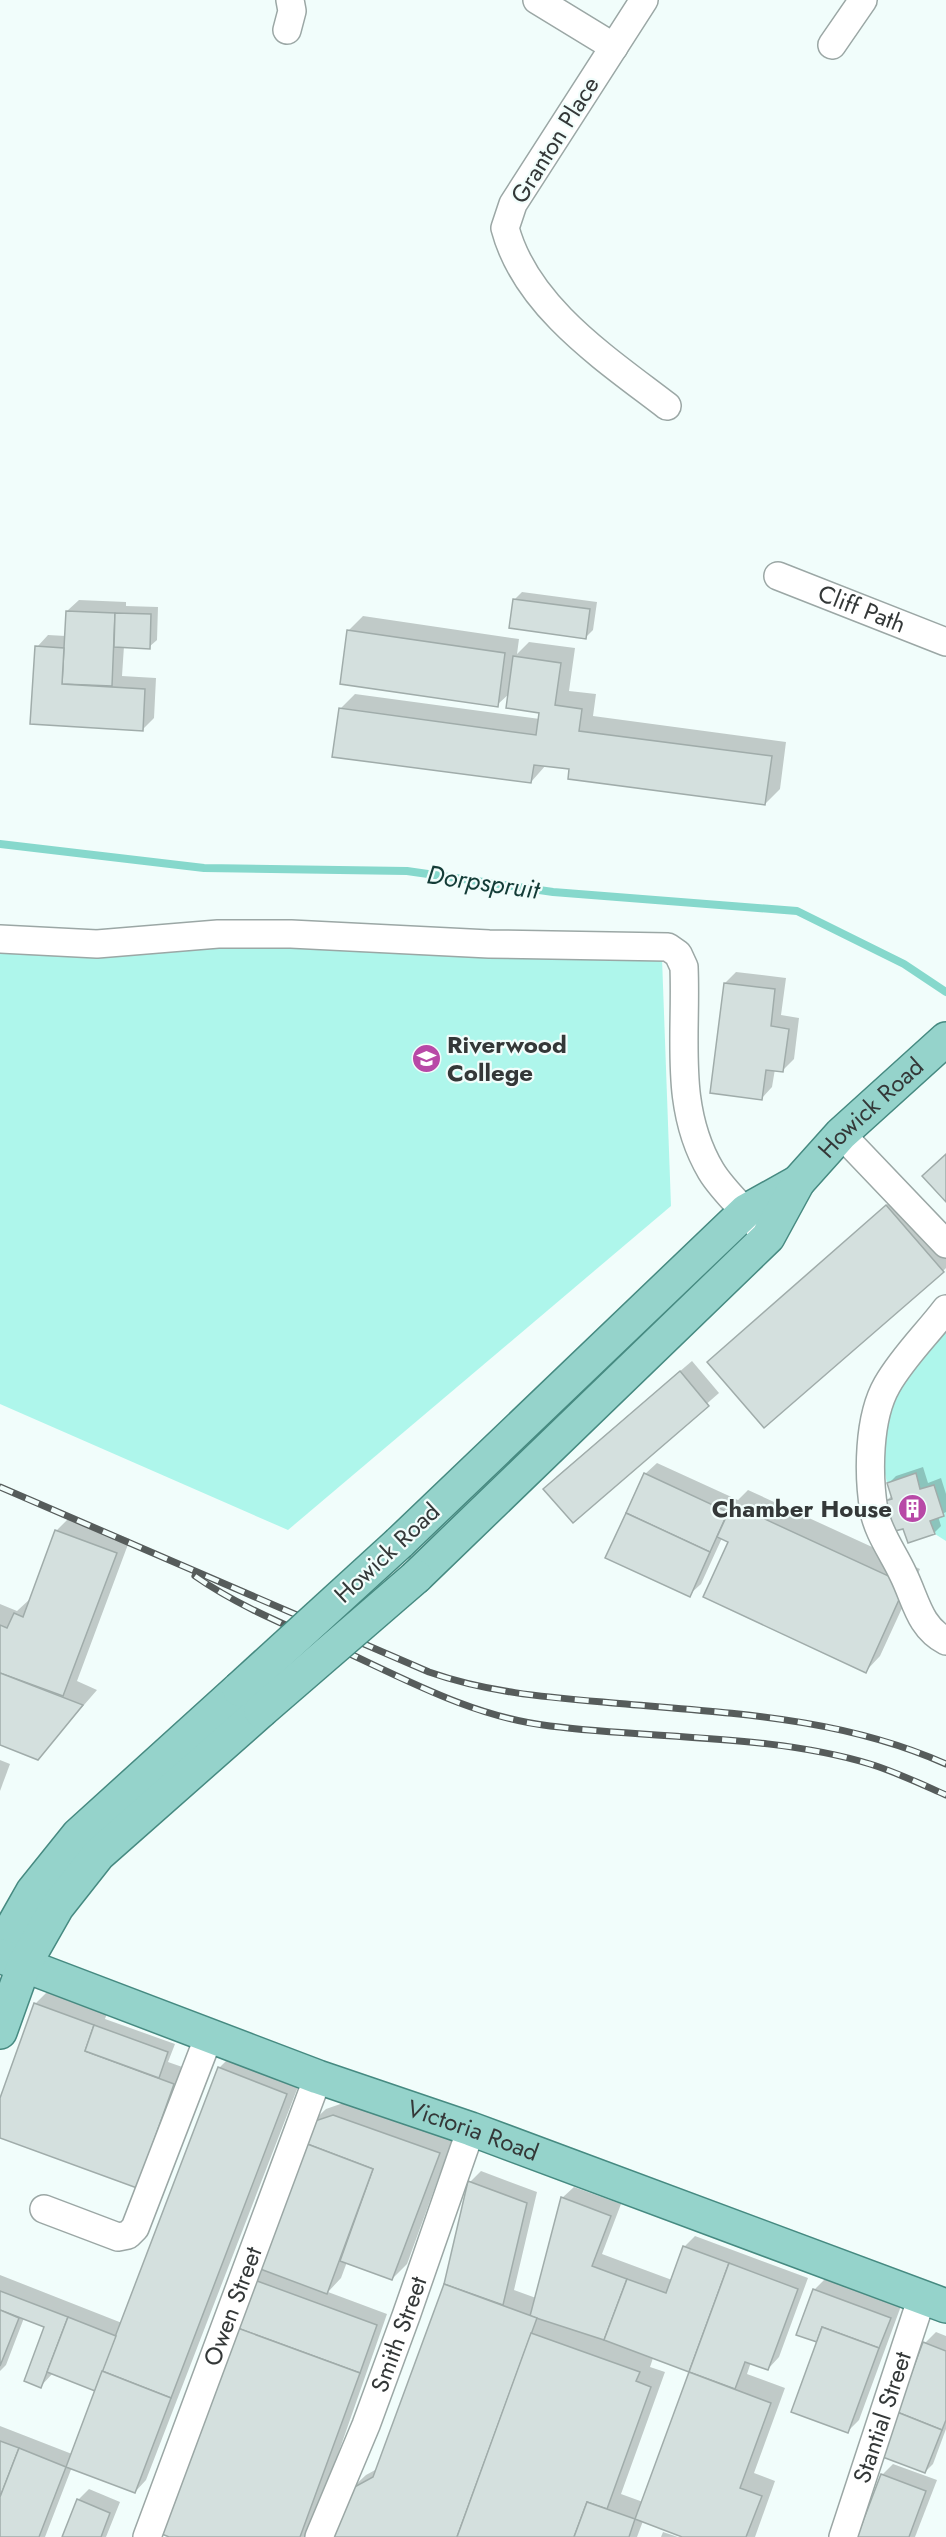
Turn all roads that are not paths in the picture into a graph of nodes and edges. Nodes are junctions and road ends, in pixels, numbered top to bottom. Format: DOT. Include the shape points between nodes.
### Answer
graph roads {
  1 [pos="290,0"];
  2 [pos="537,0"];
  3 [pos="644,0"];
  4 [pos="863,0"];
  5 [pos="287,30"];
  6 [pos="832,45"];
  7 [pos="614,47"];
  8 [pos="667,406"];
  9 [pos="778,576"];
  10 [pos="946,642"];
  11 [pos="0,939"];
  12 [pos="946,1039"];
  13 [pos="841,1134"];
  14 [pos="798,1182"];
  15 [pos="746,1211"];
  16 [pos="768,1237"];
  17 [pos="946,1244"];
  18 [pos="946,1309"];
  19 [pos="946,1641"];
  20 [pos="250,1700"];
  21 [pos="8,1957"];
  22 [pos="0,2032"];
  23 [pos="209,2036"];
  24 [pos="318,2077"];
  25 [pos="471,2129"];
  26 [pos="44,2209"];
  27 [pos="934,2301"];
  28 [pos="147,2537"];
  29 [pos="319,2537"];
  30 [pos="843,2537"];
  1 -- 5 [label="street" via="292,11"];
  2 -- 7 [label="street"];
  3 -- 7 [label="street, Granton Place"];
  4 -- 6 [label="street"];
  7 -- 8 [label="street, Granton Place" via="513,204 505,228 532,283 558,314 590,347"];
  9 -- 10 [label="street, Cliff Path"];
  11 -- 15 [label="street" via="96,944 218,934 281,934 489,944 669,947 684,967 687,1115 711,1171"];
  12 -- 13 [label="main road, Howick Road"];
  13 -- 14 [label="main road, Howick Road"];
  13 -- 17 [label="street"];
  14 -- 15 [label="main road, Howick Road"];
  14 -- 16 [label="main road, Howick Road"];
  15 -- 16 [label="street"];
  15 -- 20 [label="main road, Howick Road, bridge" via="399,1543"];
  16 -- 20 [label="main road, Howick Road, bridge" via="416,1577"];
  18 -- 19 [label="street" via="886,1387 874,1424 871,1452 874,1513 922,1620 932,1633"];
  20 -- 21 [label="main road, Howick Road" via="78,1835 33,1891"];
  21 -- 22 [label="main road, Howick Road"];
  21 -- 23 [label="main road, Victoria Road"];
  23 -- 24 [label="main road, Victoria Road"];
  23 -- 26 [label="street" via="135,2228 118,2237"];
  24 -- 25 [label="main road, Victoria Road"];
  24 -- 28 [label="street, Owen Street"];
  25 -- 27 [label="main road, Victoria Road"];
  25 -- 29 [label="street, Smith Street" via="402,2326"];
  27 -- 30 [label="street, Stantial Street"];
}
